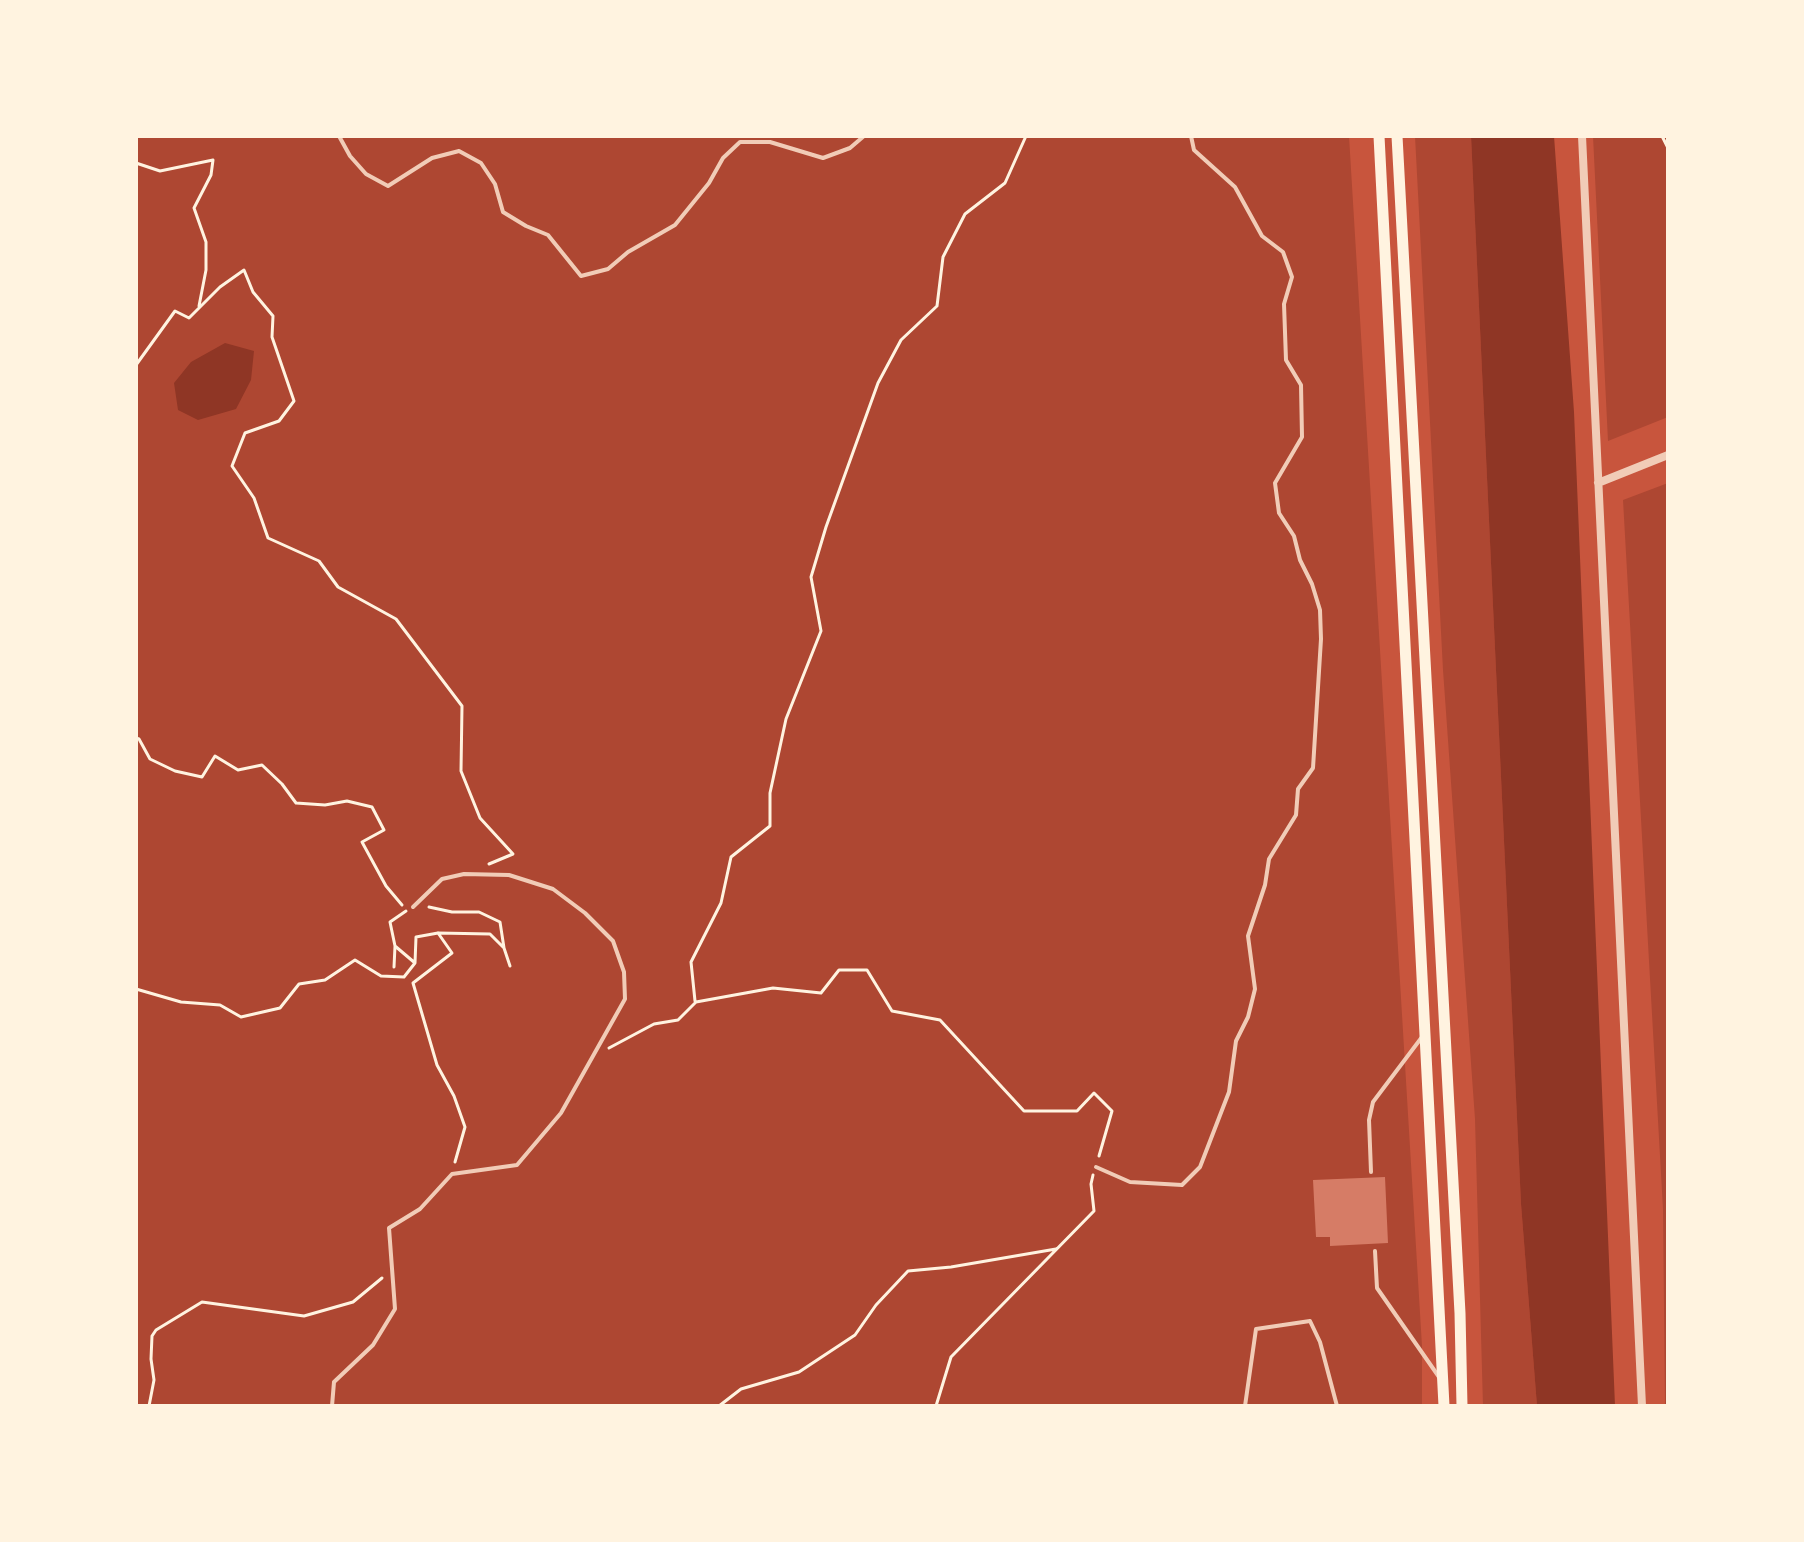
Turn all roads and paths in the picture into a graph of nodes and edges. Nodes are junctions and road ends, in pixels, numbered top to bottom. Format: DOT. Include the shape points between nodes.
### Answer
graph roads {
  1 [pos="339,136"];
  2 [pos="864,136"];
  3 [pos="1026,136"];
  4 [pos="1191,136"];
  5 [pos="1379,136"];
  6 [pos="1397,136"];
  7 [pos="1582,136"];
  8 [pos="1662,136"];
  9 [pos="1668,148"];
  10 [pos="136,163"];
  11 [pos="199,308"];
  12 [pos="136,365"];
  13 [pos="1668,369"];
  14 [pos="1668,390"];
  15 [pos="1668,455"];
  16 [pos="1598,483"];
  17 [pos="136,738"];
  18 [pos="489,864"];
  19 [pos="413,907"];
  20 [pos="438,933"];
  21 [pos="395,946"];
  22 [pos="504,948"];
  23 [pos="415,963"];
  24 [pos="510,966"];
  25 [pos="394,967"];
  26 [pos="136,989"];
  27 [pos="696,1002"];
  28 [pos="1426,1032"];
  29 [pos="592,1057"];
  30 [pos="1096,1167"];
  31 [pos="1371,1172"];
  32 [pos="452,1174"];
  33 [pos="1057,1249"];
  34 [pos="1375,1251"];
  35 [pos="391,1270"];
  36 [pos="1444,1385"];
  37 [pos="149,1406"];
  38 [pos="332,1406"];
  39 [pos="719,1406"];
  40 [pos="936,1406"];
  41 [pos="1245,1406"];
  42 [pos="1337,1406"];
  43 [pos="1444,1406"];
  44 [pos="1462,1406"];
  45 [pos="1642,1406"];
  1 -- 2 [label="lane" via="366,174 388,186 446,154 459,151 481,163 495,184 503,212 548,235 581,276 608,269 675,225 740,142 770,142 823,158"];
  3 -- 27 [label="path" via="1005,183 965,214 943,257 937,306 901,340 878,383 811,577 821,631 786,719 770,793 770,826 731,857 721,903 691,962"];
  4 -- 30 [label="lane" via="1194,150 1235,187 1262,236 1283,252 1292,277 1284,304 1286,360 1301,385 1302,437 1275,483 1279,513 1294,536 1320,610 1313,768 1298,789 1296,815 1269,859 1248,936 1255,989 1236,1041 1229,1092 1200,1167 1182,1185 1130,1182"];
  5 -- 28 [label="main road"];
  6 -- 44 [label="main road"];
  7 -- 16 [label="street"];
  8 -- 9 [label="path"];
  10 -- 11 [label="path" via="160,171 213,160 194,208 206,242"];
  11 -- 12 [label="path" via="189,318 175,311"];
  11 -- 18 [label="path" via="244,270 253,292 273,316 272,337 294,401 279,421 245,433 232,466 254,498 268,538 319,561 338,587 396,619 462,706 461,771 480,818 513,854"];
  13 -- 14 [label="path"];
  15 -- 16 [label="street"];
  16 -- 45 [label="street"];
  17 -- 19 [label="path" via="150,759 175,771 202,777 215,756 238,770 262,765 296,803 347,801 372,807 384,830 362,842 386,886 404,906"];
  19 -- 21 [label="path" via="390,922"];
  19 -- 22 [label="path" via="479,912 500,922"];
  19 -- 29 [label="lane" via="442,879 509,875 553,889 585,913 613,941 624,972 625,999"];
  20 -- 22 [label="path" via="490,934"];
  20 -- 23 [label="path" via="416,937"];
  20 -- 32 [label="path" via="452,953 413,983 437,1065 465,1127"];
  21 -- 23 [label="path"];
  21 -- 25 [label="path"];
  22 -- 24 [label="path"];
  23 -- 26 [label="path" via="404,977 381,976 355,960 325,980 299,984 280,1008 241,1017 220,1005 181,1002"];
  27 -- 29 [label="path" via="678,1020 654,1024"];
  27 -- 30 [label="path" via="773,988 821,993 839,970 867,970 892,1011 940,1020 1024,1111 1077,1111 1094,1093 1112,1111"];
  28 -- 31 [label="lane" via="1373,1102"];
  28 -- 36 [label="main road"];
  29 -- 32 [label="lane" via="561,1113 517,1165"];
  30 -- 33 [label="path" via="1091,1184 1094,1211"];
  32 -- 35 [label="lane" via="420,1209 389,1228"];
  33 -- 39 [label="path" via="908,1271 855,1335 799,1372 741,1389"];
  33 -- 40 [label="path" via="951,1357"];
  34 -- 36 [label="lane" via="1377,1288"];
  35 -- 37 [label="path" via="353,1302 304,1316 202,1302 152,1336"];
  35 -- 38 [label="lane" via="395,1309 373,1345 334,1382"];
  36 -- 43 [label="main road"];
  41 -- 42 [label="lane" via="1256,1329 1310,1321"];
}
